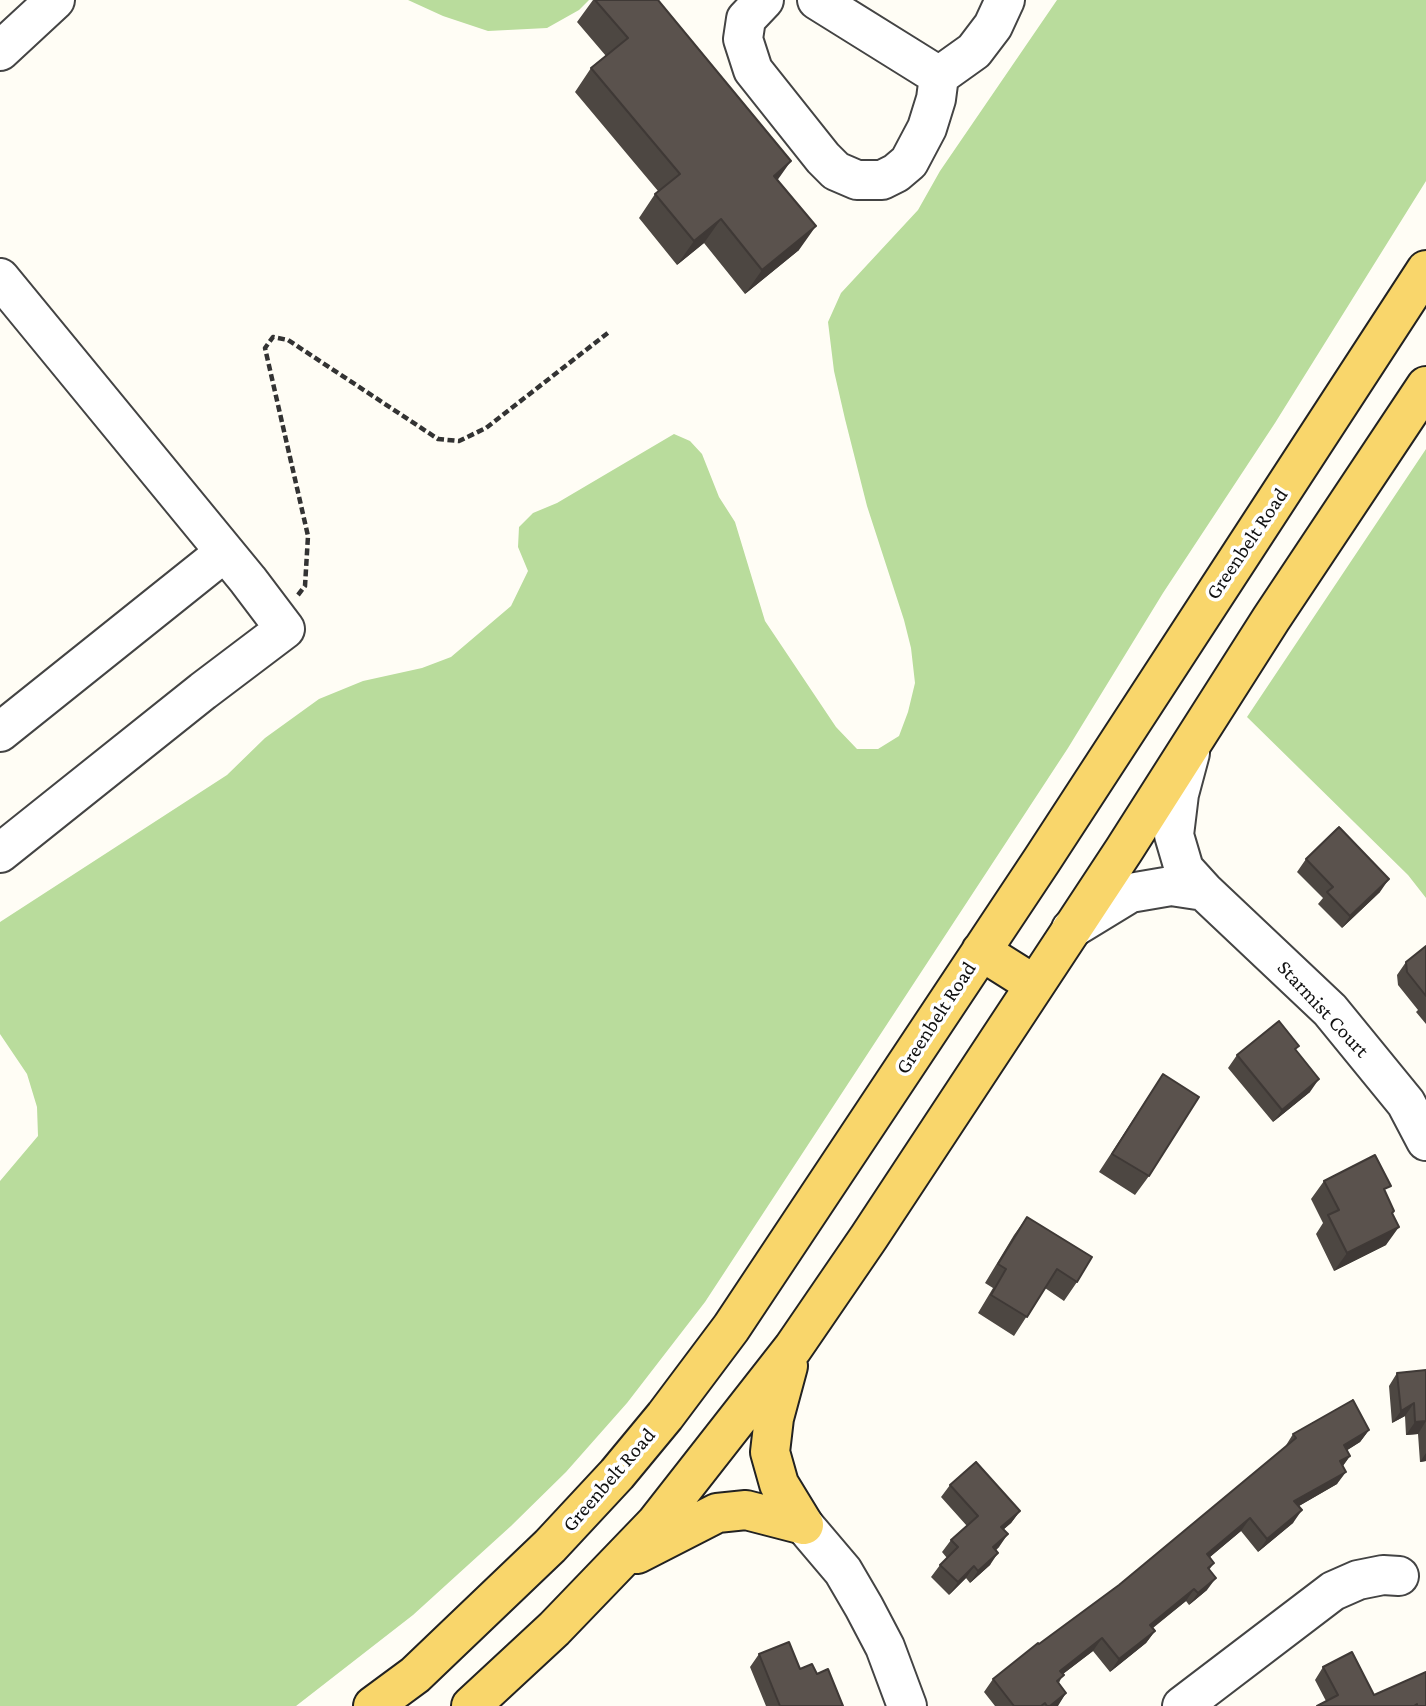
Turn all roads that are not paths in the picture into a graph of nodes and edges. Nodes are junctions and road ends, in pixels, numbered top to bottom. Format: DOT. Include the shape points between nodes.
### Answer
graph roads {
  1 [pos="55,0"];
  2 [pos="764,0"];
  3 [pos="817,0"];
  4 [pos="1005,0"];
  5 [pos="0,51"];
  6 [pos="939,76"];
  7 [pos="1426,270"];
  8 [pos="0,278"];
  9 [pos="1426,386"];
  10 [pos="225,552"];
  11 [pos="0,732"];
  12 [pos="1194,740"];
  13 [pos="0,853"];
  14 [pos="1204,891"];
  15 [pos="1072,929"];
  16 [pos="981,951"];
  17 [pos="1035,985"];
  18 [pos="1426,1141"];
  19 [pos="793,1348"];
  20 [pos="804,1525"];
  21 [pos="616,1564"];
  22 [pos="1399,1576"];
  23 [pos="373,1706"];
  24 [pos="471,1706"];
  25 [pos="907,1706"];
  26 [pos="1182,1706"];
  1 -- 5 [label="street"];
  2 -- 6 [label="street" via="746,19 743,39 753,70 823,158 857,180 882,180 909,162 927,128"];
  3 -- 6 [label="street"];
  4 -- 6 [label="street" via="974,51"];
  7 -- 16 [label="main road, Greenbelt Road"];
  8 -- 10 [label="street"];
  9 -- 12 [label="main road"];
  10 -- 11 [label="street"];
  10 -- 13 [label="street" via="291,613 203,691"];
  12 -- 14 [label="street, Starmist Court" via="1179,794 1174,835 1184,869"];
  12 -- 15 [label="main road"];
  14 -- 15 [label="street" via="1171,886 1130,893"];
  14 -- 18 [label="street, Starmist Court" via="1330,1010 1406,1103"];
  15 -- 17 [label="main road"];
  16 -- 17 [label="main road"];
  16 -- 23 [label="main road, Greenbelt Road" via="731,1328 665,1416 550,1546 415,1675"];
  17 -- 19 [label="main road"];
  19 -- 20 [label="main road" via="769,1452 779,1484"];
  19 -- 21 [label="main road" via="656,1522"];
  20 -- 21 [label="main road" via="746,1510 718,1513"];
  20 -- 25 [label="street" via="843,1570 885,1647"];
  21 -- 24 [label="main road"];
  22 -- 26 [label="street" via="1358,1580 1333,1591"];
}
